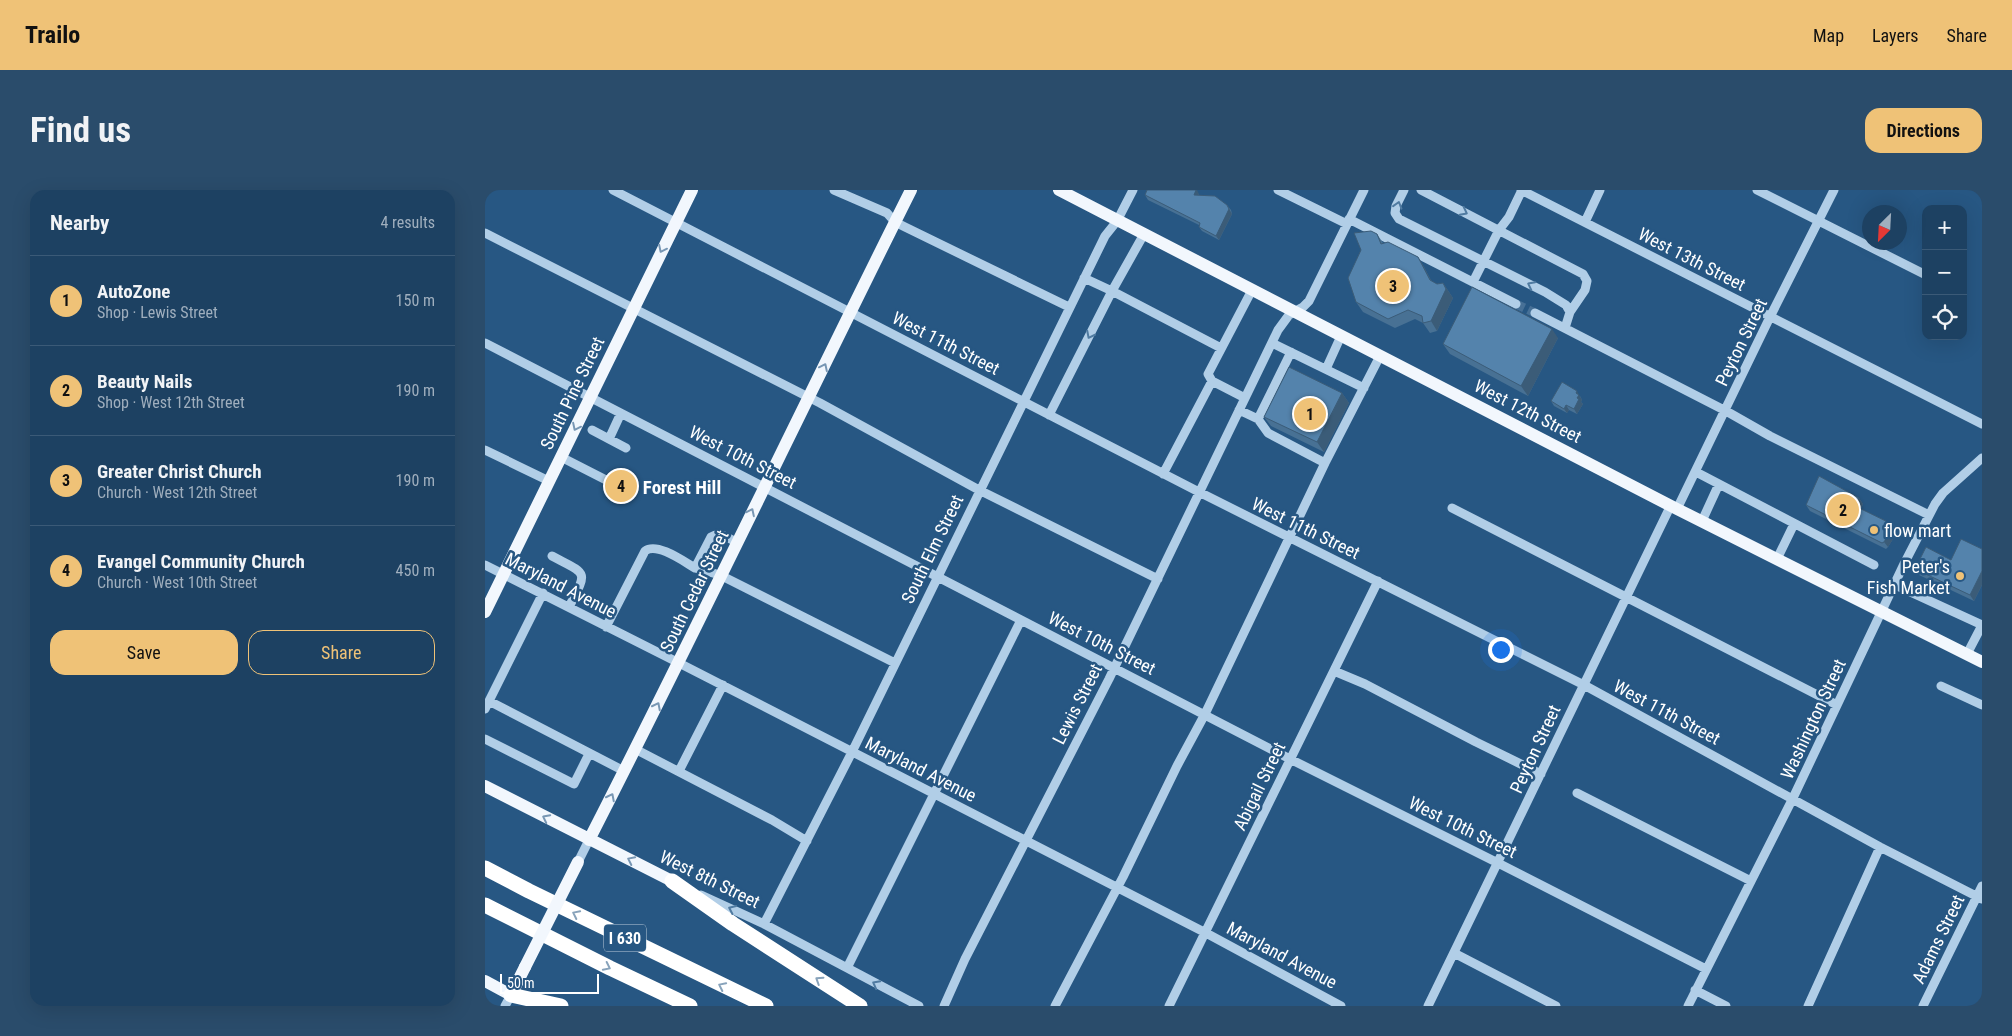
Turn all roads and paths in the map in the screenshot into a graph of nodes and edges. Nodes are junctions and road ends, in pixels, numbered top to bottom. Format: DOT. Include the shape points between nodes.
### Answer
graph roads {
  1 [pos="613,190"];
  2 [pos="692,190"];
  3 [pos="834,190"];
  4 [pos="911,190"];
  5 [pos="1059,190"];
  6 [pos="1133,190"];
  7 [pos="1278,190"];
  8 [pos="1364,190"];
  9 [pos="1404,190"];
  10 [pos="1421,190"];
  11 [pos="1522,190"];
  12 [pos="1600,190"];
  13 [pos="1757,190"];
  14 [pos="1834,190"];
  15 [pos="847,192"];
  16 [pos="1117,221"];
  17 [pos="1348,221"];
  18 [pos="675,222"];
  19 [pos="895,222"];
  20 [pos="1585,222"];
  21 [pos="1819,222"];
  22 [pos="1499,230"];
  23 [pos="485,233"];
  24 [pos="1144,234"];
  25 [pos="1483,261"];
  26 [pos="1922,273"];
  27 [pos="1084,278"];
  28 [pos="1473,282"];
  29 [pos="1252,290"];
  30 [pos="1112,291"];
  31 [pos="1516,304"];
  32 [pos="633,308"];
  33 [pos="1069,308"];
  34 [pos="1295,312"];
  35 [pos="1535,312"];
  36 [pos="1570,312"];
  37 [pos="849,313"];
  38 [pos="1770,317"];
  39 [pos="1565,328"];
  40 [pos="1341,336"];
  41 [pos="485,343"];
  42 [pos="1272,343"];
  43 [pos="1221,348"];
  44 [pos="1291,352"];
  45 [pos="1380,356"];
  46 [pos="1325,369"];
  47 [pos="1212,381"];
  48 [pos="1363,388"];
  49 [pos="590,397"];
  50 [pos="809,398"];
  51 [pos="1245,398"];
  52 [pos="1023,401"];
  53 [pos="1239,410"];
  54 [pos="1726,411"];
  55 [pos="621,413"];
  56 [pos="1049,415"];
  57 [pos="1257,419"];
  58 [pos="1982,424"];
  59 [pos="592,430"];
  60 [pos="609,439"];
  61 [pos="626,448"];
  62 [pos="485,450"];
  63 [pos="561,457"];
  64 [pos="1982,458"];
  65 [pos="1325,462"];
  66 [pos="1695,472"];
  67 [pos="1163,474"];
  68 [pos="549,481"];
  69 [pos="608,481"];
  70 [pos="1719,484"];
  71 [pos="764,486"];
  72 [pos="979,490"];
  73 [pos="1199,492"];
  74 [pos="1674,507"];
  75 [pos="1452,508"];
  76 [pos="1929,515"];
  77 [pos="1702,521"];
  78 [pos="1794,524"];
  79 [pos="1288,538"];
  80 [pos="736,542"];
  81 [pos="552,556"];
  82 [pos="1777,559"];
  83 [pos="485,565"];
  84 [pos="1874,565"];
  85 [pos="695,568"];
  86 [pos="504,575"];
  87 [pos="721,576"];
  88 [pos="938,576"];
  89 [pos="1158,579"];
  90 [pos="1378,581"];
  91 [pos="1895,585"];
  92 [pos="543,593"];
  93 [pos="1626,596"];
  94 [pos="569,607"];
  95 [pos="485,612"];
  96 [pos="1883,612"];
  97 [pos="1021,620"];
  98 [pos="606,626"];
  99 [pos="1981,628"];
  100 [pos="1967,654"];
  101 [pos="1982,662"];
  102 [pos="679,663"];
  103 [pos="895,663"];
  104 [pos="1114,668"];
  105 [pos="1334,671"];
  106 [pos="723,685"];
  107 [pos="1584,685"];
  108 [pos="1941,686"];
  109 [pos="487,705"];
  110 [pos="1837,705"];
  111 [pos="1982,706"];
  112 [pos="1205,714"];
  113 [pos="485,739"];
  114 [pos="635,749"];
  115 [pos="852,752"];
  116 [pos="589,754"];
  117 [pos="1290,759"];
  118 [pos="679,771"];
  119 [pos="624,772"];
  120 [pos="1541,774"];
  121 [pos="485,786"];
  122 [pos="1577,793"];
  123 [pos="934,794"];
  124 [pos="1793,798"];
  125 [pos="589,840"];
  126 [pos="807,841"];
  127 [pos="1025,841"];
  128 [pos="1880,847"];
  129 [pos="578,862"];
  130 [pos="1498,862"];
  131 [pos="485,868"];
  132 [pos="672,881"];
  133 [pos="1751,881"];
  134 [pos="1982,886"];
  135 [pos="1117,889"];
  136 [pos="1979,898"];
  137 [pos="485,905"];
  138 [pos="764,924"];
  139 [pos="1205,933"];
  140 [pos="1454,953"];
  141 [pos="847,968"];
  142 [pos="1706,969"];
  143 [pos="485,981"];
  144 [pos="1695,990"];
  145 [pos="508,1000"];
  146 [pos="561,1006"];
  147 [pos="690,1006"];
  148 [pos="766,1006"];
  149 [pos="860,1006"];
  150 [pos="919,1006"];
  151 [pos="944,1006"];
  152 [pos="1055,1006"];
  153 [pos="1169,1006"];
  154 [pos="1341,1006"];
  155 [pos="1428,1006"];
  156 [pos="1556,1006"];
  157 [pos="1688,1006"];
  158 [pos="1726,1006"];
  159 [pos="1808,1006"];
  160 [pos="1923,1006"];
  1 -- 18 [label="street, West 11th Street"];
  2 -- 18 [label="main road, South Pine Street"];
  3 -- 15 [label="street"];
  4 -- 19 [label="main road, South Cedar Street"];
  5 -- 16 [label="main road, West 12th Street"];
  6 -- 16 [label="street, South Elm Street"];
  7 -- 17 [label="street"];
  8 -- 17 [label="street, Lewis Street"];
  25 -- 9 [label="street, one-way" via="1399,219 1395,213 1396,206"];
  10 -- 22 [label="street, one-way"];
  11 -- 20 [label="street, West 13th Street"];
  11 -- 22 [label="street"];
  12 -- 20 [label="street"];
  13 -- 21 [label="street"];
  14 -- 21 [label="street, Peyton Street"];
  15 -- 19 [label="street" via="887,213"];
  16 -- 24 [label="main road, West 12th Street"];
  16 -- 27 [label="street, South Elm Street" via="1105,236"];
  17 -- 28 [label="street"];
  17 -- 34 [label="street, Lewis Street" via="1309,301"];
  18 -- 32 [label="main road, South Pine Street, one-way"];
  18 -- 37 [label="street, West 11th Street"];
  19 -- 33 [label="street"];
  19 -- 37 [label="main road, South Cedar Street"];
  20 -- 38 [label="street, West 13th Street"];
  21 -- 26 [label="street"];
  21 -- 38 [label="street, Peyton Street"];
  22 -- 25 [label="street"];
  22 -- 36 [label="street" via="1583,274 1587,281 1585,290"];
  23 -- 32 [label="street"];
  24 -- 29 [label="main road, West 12th Street"];
  24 -- 30 [label="street"];
  25 -- 28 [label="street"];
  36 -- 25 [label="street, one-way" via="1566,305 1545,292"];
  27 -- 30 [label="street"];
  27 -- 33 [label="street, South Elm Street"];
  28 -- 31 [label="street"];
  29 -- 34 [label="main road, West 12th Street"];
  29 -- 43 [label="street"];
  30 -- 43 [label="street"];
  30 -- 56 [label="street, one-way"];
  32 -- 49 [label="main road, South Pine Street"];
  32 -- 50 [label="street"];
  33 -- 52 [label="street, South Elm Street"];
  34 -- 40 [label="main road, West 12th Street"];
  34 -- 42 [label="street, Lewis Street" via="1289,315"];
  35 -- 39 [label="street"];
  36 -- 39 [label="street"];
  50 -- 37 [label="main road, South Cedar Street, one-way"];
  37 -- 52 [label="street, West 11th Street"];
  38 -- 54 [label="street, Peyton Street"];
  38 -- 58 [label="street, West 13th Street"];
  39 -- 54 [label="street"];
  40 -- 45 [label="main road, West 12th Street"];
  40 -- 46 [label="street"];
  41 -- 49 [label="street, West 10th Street"];
  42 -- 44 [label="street"];
  42 -- 51 [label="street, Lewis Street"];
  43 -- 47 [label="street" via="1208,374"];
  44 -- 46 [label="street"];
  44 -- 57 [label="street"];
  45 -- 48 [label="street"];
  45 -- 74 [label="main road, West 12th Street"];
  46 -- 48 [label="street"];
  47 -- 51 [label="street"];
  47 -- 67 [label="street"];
  48 -- 65 [label="street"];
  49 -- 55 [label="street, West 10th Street"];
  49 -- 63 [label="main road, South Pine Street, one-way"];
  50 -- 71 [label="main road, South Cedar Street"];
  50 -- 72 [label="street"];
  51 -- 53 [label="street, Lewis Street"];
  52 -- 56 [label="street, West 11th Street"];
  52 -- 72 [label="street, South Elm Street"];
  53 -- 57 [label="street"];
  53 -- 73 [label="street, Lewis Street"];
  54 -- 66 [label="street, Peyton Street"];
  54 -- 76 [label="street"];
  55 -- 60 [label="street"];
  55 -- 71 [label="street, West 10th Street"];
  56 -- 67 [label="street, West 11th Street"];
  57 -- 65 [label="street" via="1268,434"];
  59 -- 60 [label="street"];
  60 -- 61 [label="street"];
  62 -- 68 [label="street"];
  63 -- 68 [label="main road, South Pine Street"];
  63 -- 69 [label="street"];
  64 -- 76 [label="street, Washington Street" via="1943,493"];
  65 -- 79 [label="street"];
  66 -- 70 [label="street"];
  66 -- 74 [label="street, Peyton Street"];
  67 -- 73 [label="street, West 11th Street"];
  68 -- 86 [label="main road, South Pine Street"];
  70 -- 77 [label="street"];
  70 -- 78 [label="street"];
  80 -- 71 [label="main road, South Cedar Street, one-way"];
  71 -- 88 [label="street, West 10th Street"];
  72 -- 88 [label="street, South Elm Street"];
  72 -- 89 [label="street"];
  73 -- 79 [label="street, West 11th Street"];
  73 -- 89 [label="street, Lewis Street"];
  74 -- 77 [label="main road, West 12th Street"];
  74 -- 93 [label="street, Peyton Street"];
  75 -- 93 [label="street"];
  76 -- 91 [label="street, Washington Street"];
  77 -- 82 [label="main road, West 12th Street"];
  78 -- 82 [label="street"];
  78 -- 84 [label="street"];
  79 -- 90 [label="street, West 11th Street"];
  79 -- 112 [label="street"];
  80 -- 85 [label="street" via="715,534"];
  80 -- 87 [label="main road, South Cedar Street"];
  81 -- 94 [label="street" via="579,570 582,575"];
  82 -- 96 [label="main road, West 12th Street"];
  83 -- 86 [label="street, Maryland Avenue"];
  85 -- 87 [label="street"];
  85 -- 98 [label="street" via="657,548 645,551"];
  86 -- 92 [label="street, Maryland Avenue"];
  86 -- 95 [label="main road, South Pine Street"];
  87 -- 102 [label="main road, South Cedar Street"];
  87 -- 103 [label="street"];
  88 -- 97 [label="street, West 10th Street"];
  88 -- 103 [label="street, South Elm Street"];
  89 -- 104 [label="street, Lewis Street"];
  90 -- 105 [label="street, Abigail Street"];
  90 -- 107 [label="street, West 11th Street"];
  91 -- 96 [label="street, Washington Street"];
  91 -- 99 [label="street"];
  92 -- 94 [label="street, Maryland Avenue"];
  92 -- 109 [label="street"];
  93 -- 107 [label="street, Peyton Street"];
  93 -- 110 [label="street"];
  94 -- 98 [label="street, Maryland Avenue"];
  96 -- 100 [label="main road, West 12th Street"];
  96 -- 110 [label="street, Washington Street"];
  97 -- 104 [label="street, West 10th Street"];
  97 -- 123 [label="street"];
  98 -- 102 [label="street, Maryland Avenue"];
  99 -- 100 [label="street"];
  100 -- 101 [label="main road, West 12th Street"];
  102 -- 106 [label="street, Maryland Avenue"];
  114 -- 102 [label="main road, South Cedar Street, one-way"];
  103 -- 115 [label="street, South Elm Street"];
  104 -- 112 [label="street, West 10th Street"];
  104 -- 127 [label="street, Lewis Street"];
  105 -- 117 [label="street, Abigail Street"];
  105 -- 120 [label="street"];
  106 -- 115 [label="street, Maryland Avenue"];
  106 -- 118 [label="street"];
  107 -- 120 [label="street, Peyton Street"];
  107 -- 124 [label="street, West 11th Street"];
  108 -- 111 [label="street"];
  109 -- 116 [label="street"];
  110 -- 124 [label="street, Washington Street"];
  112 -- 117 [label="street, West 10th Street"];
  112 -- 135 [label="street"];
  113 -- 116 [label="street" via="574,784"];
  114 -- 118 [label="street"];
  114 -- 119 [label="main road, South Cedar Street"];
  115 -- 123 [label="street, Maryland Avenue"];
  115 -- 126 [label="street, South Elm Street"];
  116 -- 119 [label="street"];
  117 -- 130 [label="street, West 10th Street"];
  117 -- 139 [label="street, Abigail Street"];
  118 -- 126 [label="street"];
  125 -- 119 [label="main road, South Cedar Street, one-way"];
  120 -- 130 [label="street, Peyton Street"];
  125 -- 121 [label="main road, West 8th Street, one-way"];
  122 -- 133 [label="street"];
  123 -- 127 [label="street, Maryland Avenue"];
  123 -- 141 [label="street"];
  124 -- 128 [label="street, West 11th Street"];
  124 -- 133 [label="street, Washington Street"];
  125 -- 129 [label="street, South Cedar Street"];
  132 -- 125 [label="main road, West 8th Street, one-way"];
  126 -- 138 [label="street, South Elm Street"];
  127 -- 135 [label="street, Maryland Avenue"];
  127 -- 151 [label="street, Lewis Street"];
  128 -- 136 [label="street, West 11th Street"];
  128 -- 159 [label="street"];
  129 -- 145 [label="main road, South Cedar Street, bridge"];
  130 -- 140 [label="street, Peyton Street"];
  130 -- 142 [label="street, West 10th Street"];
  148 -- 131 [label="highway, I 630, one-way"];
  138 -- 132 [label="street, West 8th Street, one-way"];
  149 -- 132 [label="highway, one-way"];
  133 -- 142 [label="street, Washington Street"];
  134 -- 136 [label="street, Adams Street"];
  135 -- 139 [label="street, Maryland Avenue"];
  135 -- 152 [label="street"];
  136 -- 160 [label="street, Adams Street"];
  137 -- 147 [label="highway, I 630, one-way"];
  138 -- 141 [label="street, West 8th Street"];
  139 -- 153 [label="street, Abigail Street"];
  139 -- 154 [label="street, Maryland Avenue"];
  140 -- 155 [label="street, Peyton Street"];
  140 -- 156 [label="street"];
  150 -- 141 [label="street, West 8th Street, one-way"];
  142 -- 144 [label="street, Washington Street"];
  143 -- 145 [label="main road"];
  144 -- 157 [label="street, Washington Street"];
  144 -- 158 [label="street"];
  145 -- 146 [label="highway"];
}
